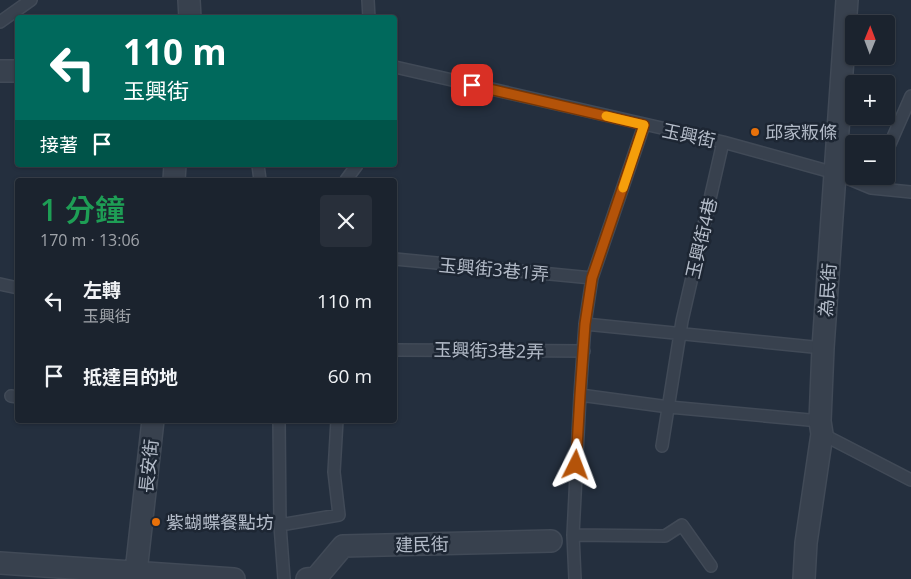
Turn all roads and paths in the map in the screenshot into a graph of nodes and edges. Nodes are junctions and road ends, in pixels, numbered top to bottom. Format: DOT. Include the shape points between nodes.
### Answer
graph roads {
  1 [pos="31,0"];
  2 [pos="188,0"];
  3 [pos="368,0"];
  4 [pos="847,0"];
  5 [pos="190,15"];
  6 [pos="369,15"];
  7 [pos="0,22"];
  8 [pos="397,67"];
  9 [pos="0,71"];
  10 [pos="15,72"];
  11 [pos="911,96"];
  12 [pos="644,125"];
  13 [pos="894,135"];
  14 [pos="723,142"];
  15 [pos="355,167"];
  16 [pos="835,173"];
  17 [pos="347,178"];
  18 [pos="872,185"];
  19 [pos="871,188"];
  20 [pos="911,192"];
  21 [pos="397,259"];
  22 [pos="592,278"];
  23 [pos="0,284"];
  24 [pos="15,287"];
  25 [pos="585,324"];
  26 [pos="680,334"];
  27 [pos="823,348"];
  28 [pos="397,350"];
  29 [pos="584,351"];
  30 [pos="580,395"];
  31 [pos="669,406"];
  32 [pos="153,423"];
  33 [pos="279,423"];
  34 [pos="337,423"];
  35 [pos="821,427"];
  36 [pos="662,446"];
  37 [pos="911,480"];
  38 [pos="280,525"];
  39 [pos="573,535"];
  40 [pos="552,540"];
  41 [pos="806,542"];
  42 [pos="0,563"];
  43 [pos="711,566"];
  44 [pos="136,572"];
  45 [pos="234,579"];
  46 [pos="284,579"];
  47 [pos="307,579"];
  48 [pos="574,579"];
  49 [pos="794,579"];
  50 [pos="804,579"];
  1 -- 7 [label="lane"];
  2 -- 5 [label="street"];
  3 -- 6 [label="lane"];
  4 -- 16 [label="street, 為民街"];
  8 -- 12 [label="lane, 玉興街"];
  9 -- 10 [label="street"];
  11 -- 13 [label="lane"];
  12 -- 14 [label="lane, 玉興街"];
  12 -- 22 [label="lane"];
  14 -- 16 [label="lane, 玉興街"];
  14 -- 26 [label="lane, 玉興街4巷"];
  15 -- 17 [label="lane"];
  16 -- 19 [label="lane, 玉興街"];
  16 -- 27 [label="street, 為民街"];
  18 -- 19 [label="lane"];
  19 -- 20 [label="lane, 玉興街"];
  21 -- 22 [label="lane, 玉興街3巷1弄"];
  22 -- 25 [label="lane"];
  23 -- 24 [label="lane"];
  25 -- 26 [label="lane"];
  25 -- 29 [label="lane"];
  26 -- 27 [label="lane"];
  26 -- 31 [label="lane, 玉興街4巷"];
  27 -- 35 [label="street, 為民街"];
  28 -- 29 [label="lane, 玉興街3巷2弄"];
  29 -- 30 [label="lane"];
  30 -- 31 [label="lane"];
  30 -- 39 [label="lane"];
  31 -- 35 [label="lane"];
  31 -- 36 [label="lane, 玉興街4巷"];
  32 -- 44 [label="street, 長安街"];
  33 -- 38 [label="lane"];
  34 -- 38 [label="lane" via="334,472 339,515"];
  35 -- 37 [label="lane"];
  35 -- 41 [label="street, 為民街"];
  38 -- 46 [label="lane"];
  39 -- 43 [label="lane" via="665,536 682,525"];
  39 -- 48 [label="lane"];
  40 -- 47 [label="street, 建民街" via="343,546 316,578"];
  41 -- 49 [label="lane"];
  41 -- 50 [label="street, 為民街"];
  42 -- 44 [label="street"];
  44 -- 45 [label="street"];
}
